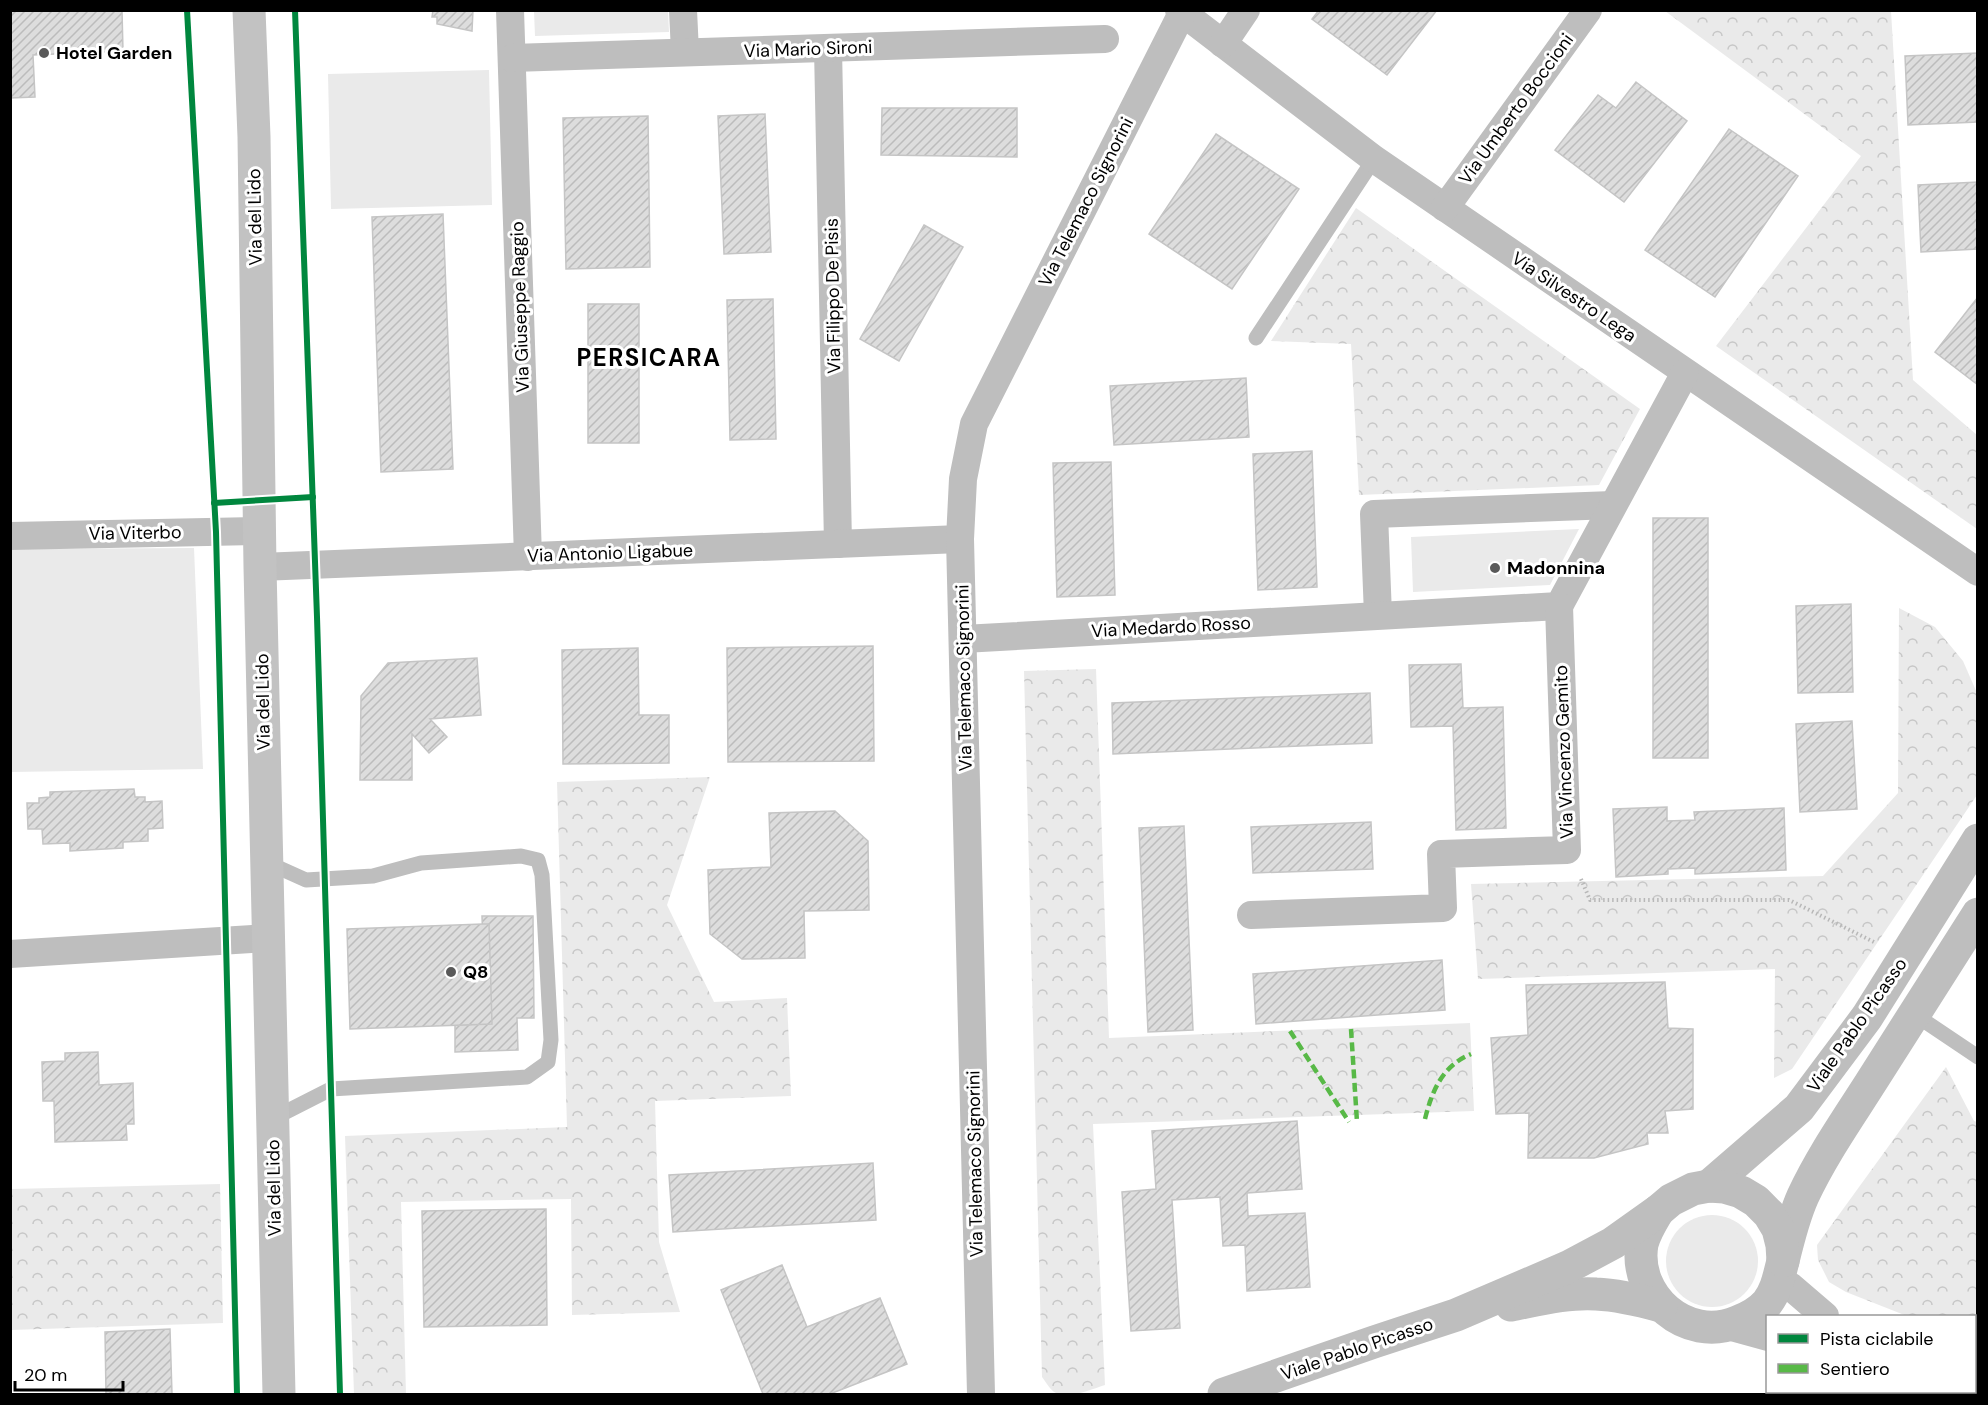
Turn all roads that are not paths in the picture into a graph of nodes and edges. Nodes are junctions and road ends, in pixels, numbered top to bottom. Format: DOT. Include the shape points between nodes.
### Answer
graph roads {
  1 [pos="249,10"];
  2 [pos="510,10"];
  3 [pos="683,10"];
  4 [pos="1246,10"];
  5 [pos="1588,10"];
  6 [pos="1180,12"];
  7 [pos="1105,39"];
  8 [pos="1223,44"];
  9 [pos="828,48"];
  10 [pos="685,52"];
  11 [pos="512,58"];
  12 [pos="1374,159"];
  13 [pos="1445,208"];
  14 [pos="1256,338"];
  15 [pos="1685,373"];
  16 [pos="1614,505"];
  17 [pos="260,531"];
  18 [pos="10,536"];
  19 [pos="960,539"];
  20 [pos="838,544"];
  21 [pos="528,557"];
  22 [pos="260,567"];
  23 [pos="1977,572"];
  24 [pos="1559,606"];
  25 [pos="1378,615"];
  26 [pos="963,639"];
  27 [pos="1977,840"];
  28 [pos="266,862"];
  29 [pos="1977,914"];
  30 [pos="1251,915"];
  31 [pos="268,938"];
  32 [pos="10,954"];
  33 [pos="1914,1014"];
  34 [pos="1977,1057"];
  35 [pos="272,1119"];
  36 [pos="1709,1186"];
  37 [pos="1658,1211"];
  38 [pos="1781,1271"];
  39 [pos="1661,1306"];
  40 [pos="1456,1315"];
  41 [pos="1823,1315"];
  42 [pos="1728,1326"];
  43 [pos="1766,1336"];
  44 [pos="279,1395"];
  45 [pos="981,1395"];
  46 [pos="1224,1395"];
  1 -- 17 [label="main road, Via del Lido"];
  2 -- 11 [label="street, Via Giuseppe Raggio"];
  3 -- 10 [label="street"];
  4 -- 8 [label="street"];
  5 -- 13 [label="street, Via Umberto Boccioni"];
  6 -- 8 [label="street, Via Silvestro Lega"];
  6 -- 19 [label="street, Via Telemaco Signorini" via="974,424 963,479"];
  7 -- 9 [label="street, Via Mario Sironi"];
  8 -- 12 [label="street, Via Silvestro Lega"];
  9 -- 10 [label="street, Via Mario Sironi"];
  9 -- 20 [label="street, Via Filippo De Pisis"];
  10 -- 11 [label="street, Via Mario Sironi"];
  11 -- 21 [label="street, Via Giuseppe Raggio"];
  12 -- 13 [label="street, Via Silvestro Lega"];
  12 -- 14 [label="lane"];
  13 -- 15 [label="street, Via Silvestro Lega"];
  15 -- 16 [label="street"];
  15 -- 23 [label="street, Via Silvestro Lega"];
  16 -- 24 [label="street"];
  16 -- 25 [label="street" via="1374,514"];
  17 -- 18 [label="street, Via Viterbo"];
  17 -- 22 [label="main road, Via del Lido"];
  19 -- 20 [label="street, Via Antonio Ligabue"];
  19 -- 26 [label="street, Via Telemaco Signorini"];
  20 -- 21 [label="street, Via Antonio Ligabue"];
  21 -- 22 [label="street, Via Antonio Ligabue"];
  22 -- 28 [label="main road, Via del Lido"];
  24 -- 25 [label="street, Via Medardo Rosso"];
  24 -- 30 [label="street, Via Vincenzo Gemito" via="1567,849 1441,854 1443,908"];
  25 -- 26 [label="street, Via Medardo Rosso"];
  26 -- 45 [label="street, Via Telemaco Signorini"];
  27 -- 36 [label="street, Viale Pablo Picasso" via="1867,1017 1799,1108"];
  28 -- 31 [label="main road, Via del Lido"];
  28 -- 35 [label="lane" via="306,880 373,876 421,863 521,856 538,860 550,1040 548,1062 527,1077 330,1089"];
  29 -- 33 [label="street, Viale Pablo Picasso"];
  31 -- 32 [label="street"];
  31 -- 35 [label="main road, Via del Lido"];
  33 -- 34 [label="lane"];
  33 -- 38 [label="street, Viale Pablo Picasso" via="1830,1145 1803,1197"];
  35 -- 44 [label="main road, Via del Lido"];
  36 -- 37 [label="street, Viale Pablo Picasso" via="1681,1193"];
  36 -- 38 [label="street, Viale Pablo Picasso" via="1733,1190 1756,1201 1769,1214 1782,1245"];
  37 -- 39 [label="street, Viale Pablo Picasso" via="1649,1225 1641,1253 1644,1279"];
  37 -- 40 [label="street, Viale Pablo Picasso" via="1613,1243 1568,1267"];
  38 -- 41 [label="street" via="1790,1286"];
  38 -- 42 [label="street, Viale Pablo Picasso" via="1767,1303 1751,1316"];
  39 -- 40 [label="street, Viale Pablo Picasso" via="1593,1293"];
  39 -- 42 [label="street, Viale Pablo Picasso" via="1696,1326"];
  40 -- 46 [label="street, Viale Pablo Picasso"];
  42 -- 43 [label="street"];
}
